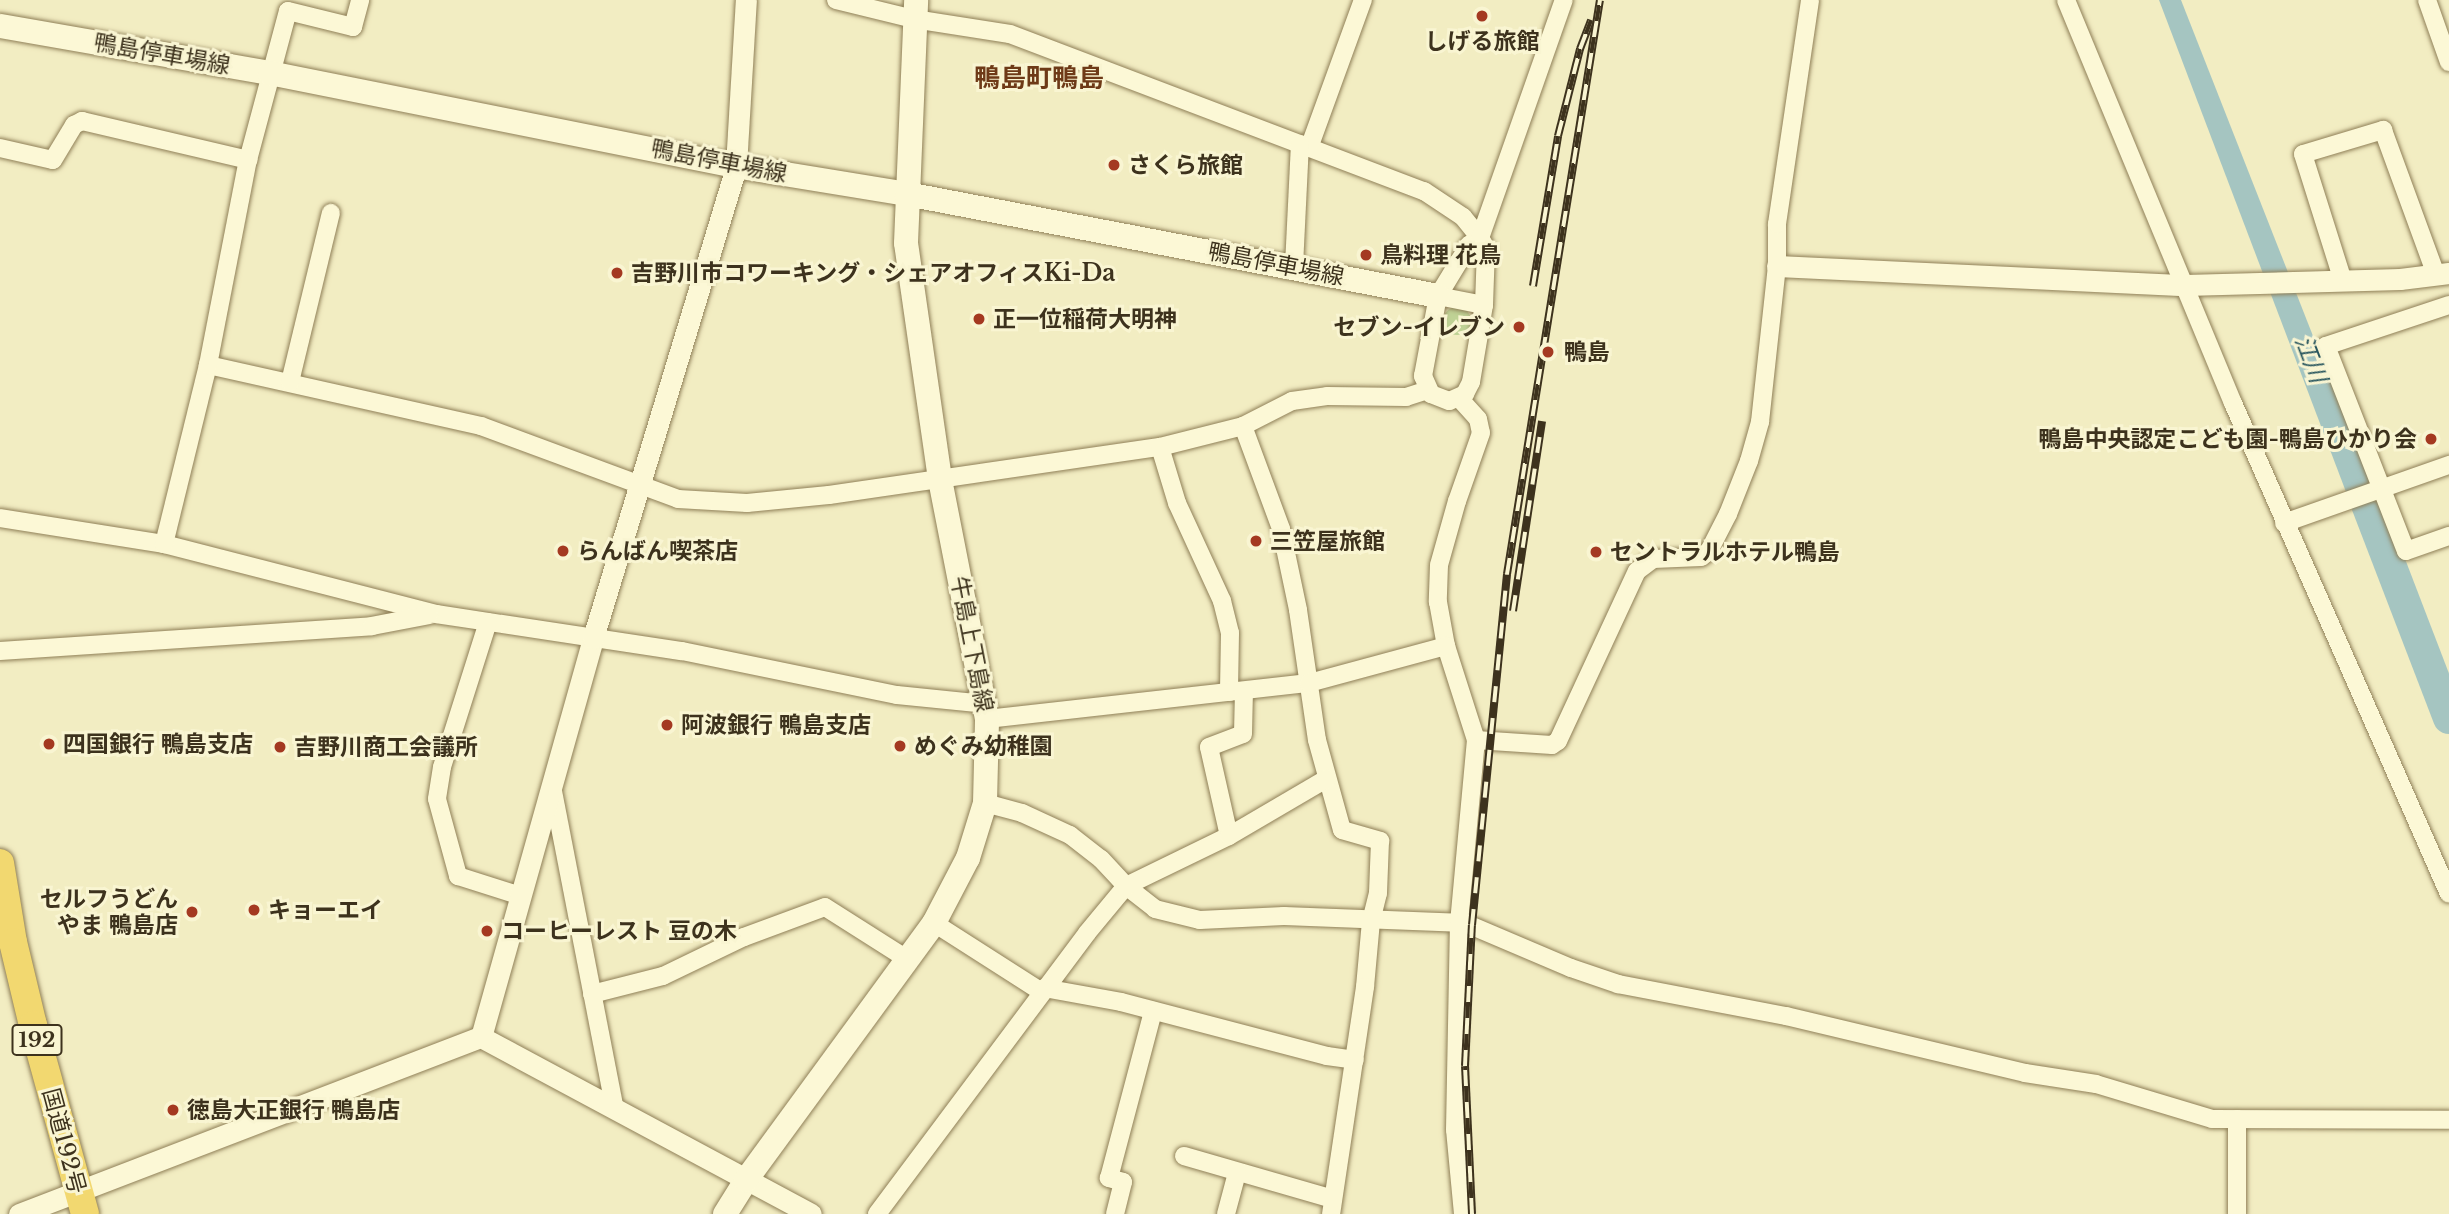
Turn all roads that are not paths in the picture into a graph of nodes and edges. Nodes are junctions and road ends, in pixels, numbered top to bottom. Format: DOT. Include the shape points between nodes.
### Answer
graph roads {
  1 [pos="360,0"];
  2 [pos="746,0"];
  3 [pos="836,0"];
  4 [pos="1363,0"];
  5 [pos="1564,0"];
  6 [pos="1810,0"];
  7 [pos="2066,0"];
  8 [pos="2427,0"];
  9 [pos="915,9"];
  10 [pos="0,26"];
  11 [pos="2449,62"];
  12 [pos="270,72"];
  13 [pos="1304,146"];
  14 [pos="0,148"];
  15 [pos="248,160"];
  16 [pos="736,166"];
  17 [pos="907,194"];
  18 [pos="331,213"];
  19 [pos="1480,238"];
  20 [pos="1294,266"];
  21 [pos="1777,266"];
  22 [pos="2442,274"];
  23 [pos="2343,281"];
  24 [pos="2185,285"];
  25 [pos="1437,296"];
  26 [pos="1484,305"];
  27 [pos="2449,305"];
  28 [pos="208,365"];
  29 [pos="290,383"];
  30 [pos="1427,390"];
  31 [pos="1459,398"];
  32 [pos="1243,426"];
  33 [pos="1160,447"];
  34 [pos="2449,465"];
  35 [pos="940,479"];
  36 [pos="640,485"];
  37 [pos="2382,490"];
  38 [pos="0,518"];
  39 [pos="2284,523"];
  40 [pos="2449,536"];
  41 [pos="164,544"];
  42 [pos="436,614"];
  43 [pos="488,622"];
  44 [pos="593,638"];
  45 [pos="1446,646"];
  46 [pos="0,651"];
  47 [pos="1310,683"];
  48 [pos="1236,691"];
  49 [pos="986,712"];
  50 [pos="1476,740"];
  51 [pos="1326,779"];
  52 [pos="552,786"];
  53 [pos="985,803"];
  54 [pos="1228,836"];
  55 [pos="0,863"];
  56 [pos="1126,886"];
  57 [pos="2449,894"];
  58 [pos="521,896"];
  59 [pos="1371,921"];
  60 [pos="934,923"];
  61 [pos="1459,923"];
  62 [pos="7,942"];
  63 [pos="907,959"];
  64 [pos="1043,990"];
  65 [pos="592,994"];
  66 [pos="1153,1011"];
  67 [pos="481,1037"];
  68 [pos="1355,1060"];
  69 [pos="615,1110"];
  70 [pos="2236,1119"];
  71 [pos="2449,1120"];
  72 [pos="1184,1156"];
  73 [pos="1237,1172"];
  74 [pos="746,1180"];
  75 [pos="81,1203"];
  76 [pos="1332,1207"];
  77 [pos="19,1214"];
  78 [pos="725,1214"];
  79 [pos="811,1214"];
  80 [pos="877,1214"];
  81 [pos="1115,1214"];
  82 [pos="1226,1214"];
  83 [pos="1463,1214"];
  84 [pos="2237,1214"];
  1 -- 12 [label="street" via="352,27 288,11"];
  2 -- 16 [label="street"];
  3 -- 9 [label="street"];
  4 -- 13 [label="street"];
  5 -- 19 [label="street"];
  6 -- 21 [label="street" via="1777,224"];
  7 -- 24 [label="street"];
  8 -- 11 [label="street"];
  9 -- 13 [label="street" via="1010,34"];
  9 -- 17 [label="main road, 牛島上下島線"];
  10 -- 12 [label="main road, 鴨島停車場線"];
  12 -- 15 [label="street"];
  12 -- 16 [label="main road, 鴨島停車場線"];
  13 -- 19 [label="street" via="1424,191 1463,217"];
  13 -- 20 [label="street"];
  14 -- 15 [label="street" via="53,160 74,125 82,121"];
  15 -- 28 [label="street"];
  16 -- 17 [label="main road, 鴨島停車場線"];
  16 -- 36 [label="street"];
  17 -- 20 [label="main road, 鴨島停車場線"];
  17 -- 35 [label="main road, 牛島上下島線" via="906,243"];
  18 -- 29 [label="street"];
  19 -- 25 [label="street" via="1469,245"];
  19 -- 26 [label="street" via="1486,248"];
  20 -- 25 [label="main road, 鴨島停車場線"];
  21 -- 24 [label="street"];
  21 -- 50 [label="street" via="1760,422 1714,544 1701,557 1653,559 1637,571 1558,741 1552,745"];
  22 -- 23 [label="street"];
  22 -- 23 [label="street" via="2384,130 2303,154"];
  23 -- 24 [label="street"];
  24 -- 39 [label="street"];
  25 -- 26 [label="street"];
  25 -- 30 [label="street" via="1423,376"];
  26 -- 31 [label="street" via="1471,382"];
  27 -- 37 [label="street" via="2326,345"];
  28 -- 29 [label="street"];
  28 -- 41 [label="street"];
  29 -- 36 [label="street" via="481,426"];
  30 -- 31 [label="street" via="1441,400"];
  30 -- 32 [label="street" via="1406,397 1327,396 1292,401"];
  31 -- 45 [label="street" via="1478,419 1481,433 1439,565 1438,602"];
  32 -- 33 [label="street"];
  32 -- 47 [label="street" via="1281,529"];
  33 -- 35 [label="street"];
  33 -- 48 [label="street" via="1177,503 1222,601"];
  34 -- 37 [label="street"];
  35 -- 36 [label="street" via="747,503 678,499"];
  35 -- 49 [label="main road, 牛島上下島線"];
  36 -- 44 [label="street"];
  37 -- 39 [label="street"];
  37 -- 40 [label="street" via="2406,551"];
  38 -- 41 [label="street"];
  39 -- 57 [label="street"];
  41 -- 42 [label="street"];
  42 -- 43 [label="street"];
  42 -- 46 [label="street" via="372,626"];
  43 -- 44 [label="street"];
  43 -- 58 [label="street" via="442,767 437,799 458,876"];
  44 -- 49 [label="street" via="682,651"];
  44 -- 52 [label="street"];
  45 -- 47 [label="street"];
  45 -- 50 [label="street"];
  47 -- 48 [label="street"];
  47 -- 51 [label="street"];
  48 -- 49 [label="street"];
  48 -- 54 [label="street" via="1243,734 1209,747"];
  49 -- 53 [label="main road, 牛島上下島線"];
  50 -- 61 [label="street"];
  51 -- 54 [label="street"];
  51 -- 59 [label="street" via="1342,830 1380,841 1378,893"];
  52 -- 58 [label="street"];
  52 -- 65 [label="street"];
  53 -- 56 [label="street" via="1022,813 1070,835"];
  53 -- 60 [label="main road, 牛島上下島線" via="968,858"];
  54 -- 56 [label="street"];
  55 -- 62 [label="highway, 国道192号 / 192"];
  56 -- 59 [label="street" via="1154,909 1200,920 1284,916"];
  56 -- 64 [label="street"];
  58 -- 67 [label="street"];
  59 -- 61 [label="street"];
  59 -- 68 [label="street"];
  60 -- 63 [label="main road, 牛島上下島線"];
  60 -- 64 [label="street"];
  61 -- 70 [label="street" via="1618,984 1786,1016 2025,1073 2096,1084 2212,1119"];
  61 -- 83 [label="street" via="1455,1130"];
  62 -- 75 [label="highway, 国道192号 / 192"];
  63 -- 65 [label="street" via="825,907 744,937 663,976"];
  63 -- 74 [label="main road, 牛島上下島線"];
  64 -- 66 [label="street"];
  64 -- 80 [label="street"];
  65 -- 69 [label="street"];
  66 -- 68 [label="street"];
  66 -- 81 [label="street" via="1109,1178 1123,1182"];
  67 -- 69 [label="street"];
  67 -- 75 [label="street"];
  68 -- 76 [label="street"];
  69 -- 74 [label="street"];
  70 -- 71 [label="street"];
  70 -- 84 [label="street"];
  72 -- 73 [label="street"];
  73 -- 76 [label="street"];
  73 -- 82 [label="street"];
  74 -- 78 [label="main road, 牛島上下島線"];
  74 -- 79 [label="street"];
  75 -- 77 [label="street"];
}
